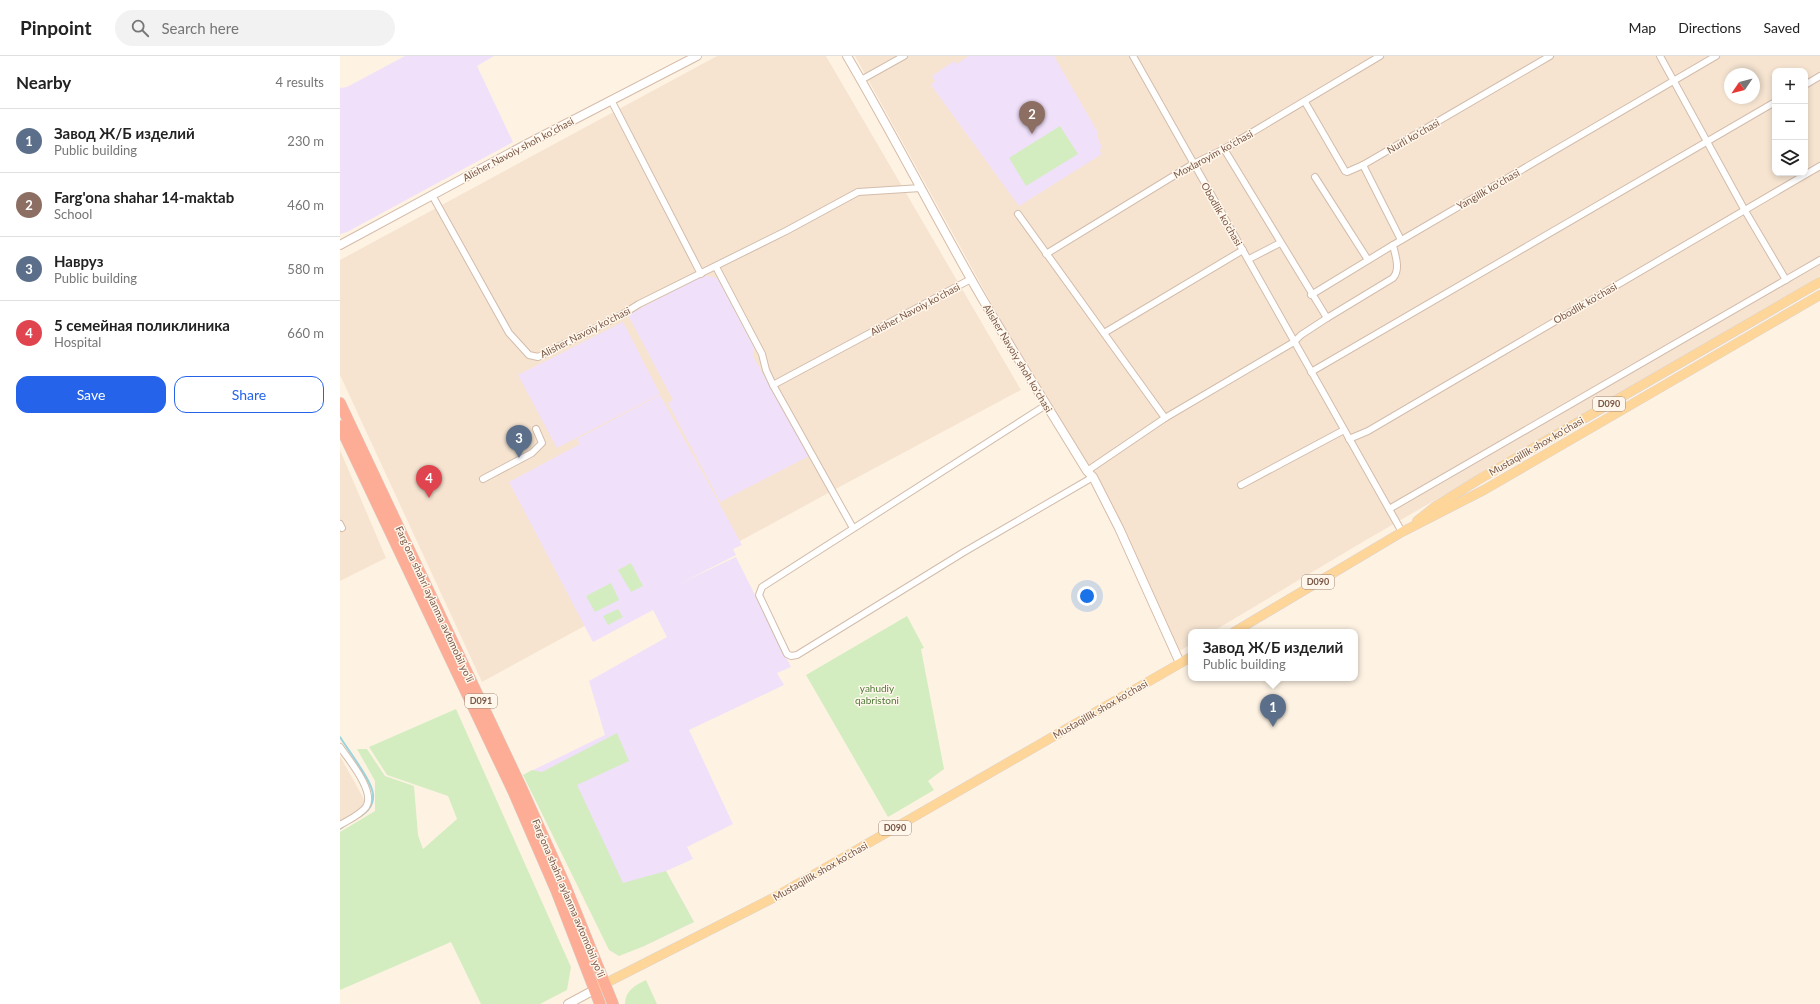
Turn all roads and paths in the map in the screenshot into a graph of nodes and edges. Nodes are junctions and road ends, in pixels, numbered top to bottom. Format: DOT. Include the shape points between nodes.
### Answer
graph roads {
  1 [pos="696,56"];
  2 [pos="847,56"];
  3 [pos="904,56"];
  4 [pos="1133,56"];
  5 [pos="1380,56"];
  6 [pos="1550,56"];
  7 [pos="1660,56"];
  8 [pos="1716,56"];
  9 [pos="1820,76"];
  10 [pos="861,80"];
  11 [pos="1674,81"];
  12 [pos="1808,82"];
  13 [pos="611,100"];
  14 [pos="1305,102"];
  15 [pos="1772,104"];
  16 [pos="1706,141"];
  17 [pos="1224,149"];
  18 [pos="1193,164"];
  19 [pos="1363,165"];
  20 [pos="1820,166"];
  21 [pos="1315,178"];
  22 [pos="921,188"];
  23 [pos="432,196"];
  24 [pos="1744,210"];
  25 [pos="1018,214"];
  26 [pos="1401,240"];
  27 [pos="1280,243"];
  28 [pos="340,244"];
  29 [pos="1393,245"];
  30 [pos="1243,250"];
  31 [pos="1046,254"];
  32 [pos="1249,260"];
  33 [pos="1368,260"];
  34 [pos="1820,260"];
  35 [pos="716,267"];
  36 [pos="701,274"];
  37 [pos="971,279"];
  38 [pos="1786,280"];
  39 [pos="1820,282"];
  40 [pos="1312,295"];
  41 [pos="1820,295"];
  42 [pos="1327,318"];
  43 [pos="1104,333"];
  44 [pos="1294,342"];
  45 [pos="1311,372"];
  46 [pos="773,385"];
  47 [pos="340,403"];
  48 [pos="1046,405"];
  49 [pos="1164,418"];
  50 [pos="340,426"];
  51 [pos="536,430"];
  52 [pos="1344,430"];
  53 [pos="1349,439"];
  54 [pos="1090,474"];
  55 [pos="483,479"];
  56 [pos="1241,485"];
  57 [pos="1389,509"];
  58 [pos="853,528"];
  59 [pos="1402,532"];
  60 [pos="1239,629"];
  61 [pos="1188,659"];
  62 [pos="1180,663"];
  63 [pos="340,747"];
  64 [pos="340,751"];
  65 [pos="342,758"];
  66 [pos="340,824"];
  67 [pos="605,983"];
  68 [pos="594,990"];
  69 [pos="568,1004"];
  70 [pos="600,1004"];
  71 [pos="613,1004"];
  1 -- 13 [label="street, Alisher Navoiy shoh koʻchasi"];
  2 -- 10 [label="street, Alisher Navoiy shoh koʻchasi"];
  3 -- 10 [label="street"];
  4 -- 18 [label="street, Obodlik ko'chasi"];
  5 -- 14 [label="street, Moxlaroyim koʻchasi"];
  6 -- 19 [label="street, Nurli koʻchasi"];
  7 -- 11 [label="street"];
  8 -- 11 [label="street, Yangilik koʻchasi"];
  9 -- 12 [label="street"];
  10 -- 22 [label="street, Alisher Navoiy shoh koʻchasi"];
  11 -- 16 [label="street"];
  11 -- 26 [label="street, Yangilik koʻchasi"];
  13 -- 23 [label="street, Alisher Navoiy shoh koʻchasi"];
  13 -- 36 [label="street"];
  14 -- 17 [label="street, Moxlaroyim koʻchasi"];
  14 -- 19 [label="street, Nurli koʻchasi" via="1345,171"];
  15 -- 16 [label="street"];
  16 -- 24 [label="street"];
  16 -- 45 [label="street"];
  17 -- 18 [label="street, Moxlaroyim koʻchasi"];
  17 -- 27 [label="street"];
  18 -- 30 [label="street, Obodlik ko'chasi"];
  18 -- 31 [label="street, Moxlaroyim koʻchasi"];
  19 -- 26 [label="street"];
  20 -- 24 [label="street, Obodlik ko'chasi"];
  21 -- 33 [label="street"];
  22 -- 35 [label="street, Alisher Navoiy ko'chasi" via="858,192"];
  22 -- 37 [label="street, Alisher Navoiy shoh koʻchasi"];
  23 -- 28 [label="street, Alisher Navoiy shoh koʻchasi"];
  23 -- 36 [label="street, Alisher Navoiy ko'chasi" via="509,333 529,355 538,357"];
  24 -- 38 [label="street"];
  24 -- 53 [label="street, Obodlik ko'chasi" via="1375,427"];
  25 -- 31 [label="street"];
  26 -- 29 [label="street, Yangilik koʻchasi"];
  27 -- 32 [label="street"];
  27 -- 40 [label="street"];
  29 -- 33 [label="street, Yangilik koʻchasi"];
  29 -- 42 [label="street" via="1397,274"];
  30 -- 32 [label="street, Obodlik ko'chasi"];
  30 -- 43 [label="street"];
  31 -- 43 [label="street"];
  32 -- 44 [label="street, Obodlik ko'chasi"];
  33 -- 40 [label="street, Yangilik koʻchasi"];
  34 -- 38 [label="street"];
  35 -- 36 [label="street, Alisher Navoiy ko'chasi"];
  35 -- 46 [label="street" via="762,354"];
  37 -- 46 [label="street, Alisher Navoiy ko'chasi"];
  37 -- 48 [label="street, Alisher Navoiy shoh koʻchasi"];
  38 -- 57 [label="street"];
  39 -- 59 [label="main road, Mustaqillik shox ko'chasi / D090" via="1478,480 1436,506"];
  40 -- 42 [label="street"];
  41 -- 59 [label="main road, Mustaqillik shox ko'chasi / D090" via="1484,490"];
  42 -- 44 [label="street"];
  43 -- 49 [label="street"];
  44 -- 45 [label="street, Obodlik ko'chasi"];
  44 -- 49 [label="street"];
  45 -- 52 [label="street, Obodlik ko'chasi"];
  46 -- 58 [label="street"];
  47 -- 67 [label="highway, Fargʻona shahri aylanma avtomobil yoʻli / D091" via="522,789"];
  48 -- 54 [label="street, Alisher Navoiy shoh koʻchasi"];
  48 -- 58 [label="street"];
  49 -- 54 [label="street"];
  50 -- 68 [label="highway, Fargʻona shahri aylanma avtomobil yoʻli / D091" via="514,793 556,890"];
  51 -- 55 [label="street" via="542,443 532,453"];
  52 -- 53 [label="street, Obodlik ko'chasi"];
  52 -- 56 [label="street"];
  53 -- 57 [label="street, Obodlik ko'chasi"];
  54 -- 58 [label="street" via="797,655 787,654 759,595 762,587"];
  54 -- 62 [label="street, Alisher Navoiy shoh koʻchasi" via="1118,528"];
  57 -- 59 [label="street, Obodlik ko'chasi"];
  59 -- 60 [label="main road, Mustaqillik shox ko'chasi / D090"];
  61 -- 62 [label="main road, Mustaqillik shox ko'chasi / D090"];
  62 -- 67 [label="main road, Mustaqillik shox ko'chasi / D090" via="775,897"];
  63 -- 66 [label="street" via="364,783 369,799 362,812"];
  64 -- 65 [label="street"];
  65 -- 66 [label="street" via="362,783 366,801 361,810"];
  67 -- 68 [label="main road, Mustaqillik shox ko'chasi / D090"];
  67 -- 71 [label="highway, Fargʻona shahri aylanma avtomobil yoʻli / D091"];
  68 -- 69 [label="street, Mustaqillik shox ko'chasi"];
  68 -- 70 [label="highway, Fargʻona shahri aylanma avtomobil yoʻli / D091"];
}
